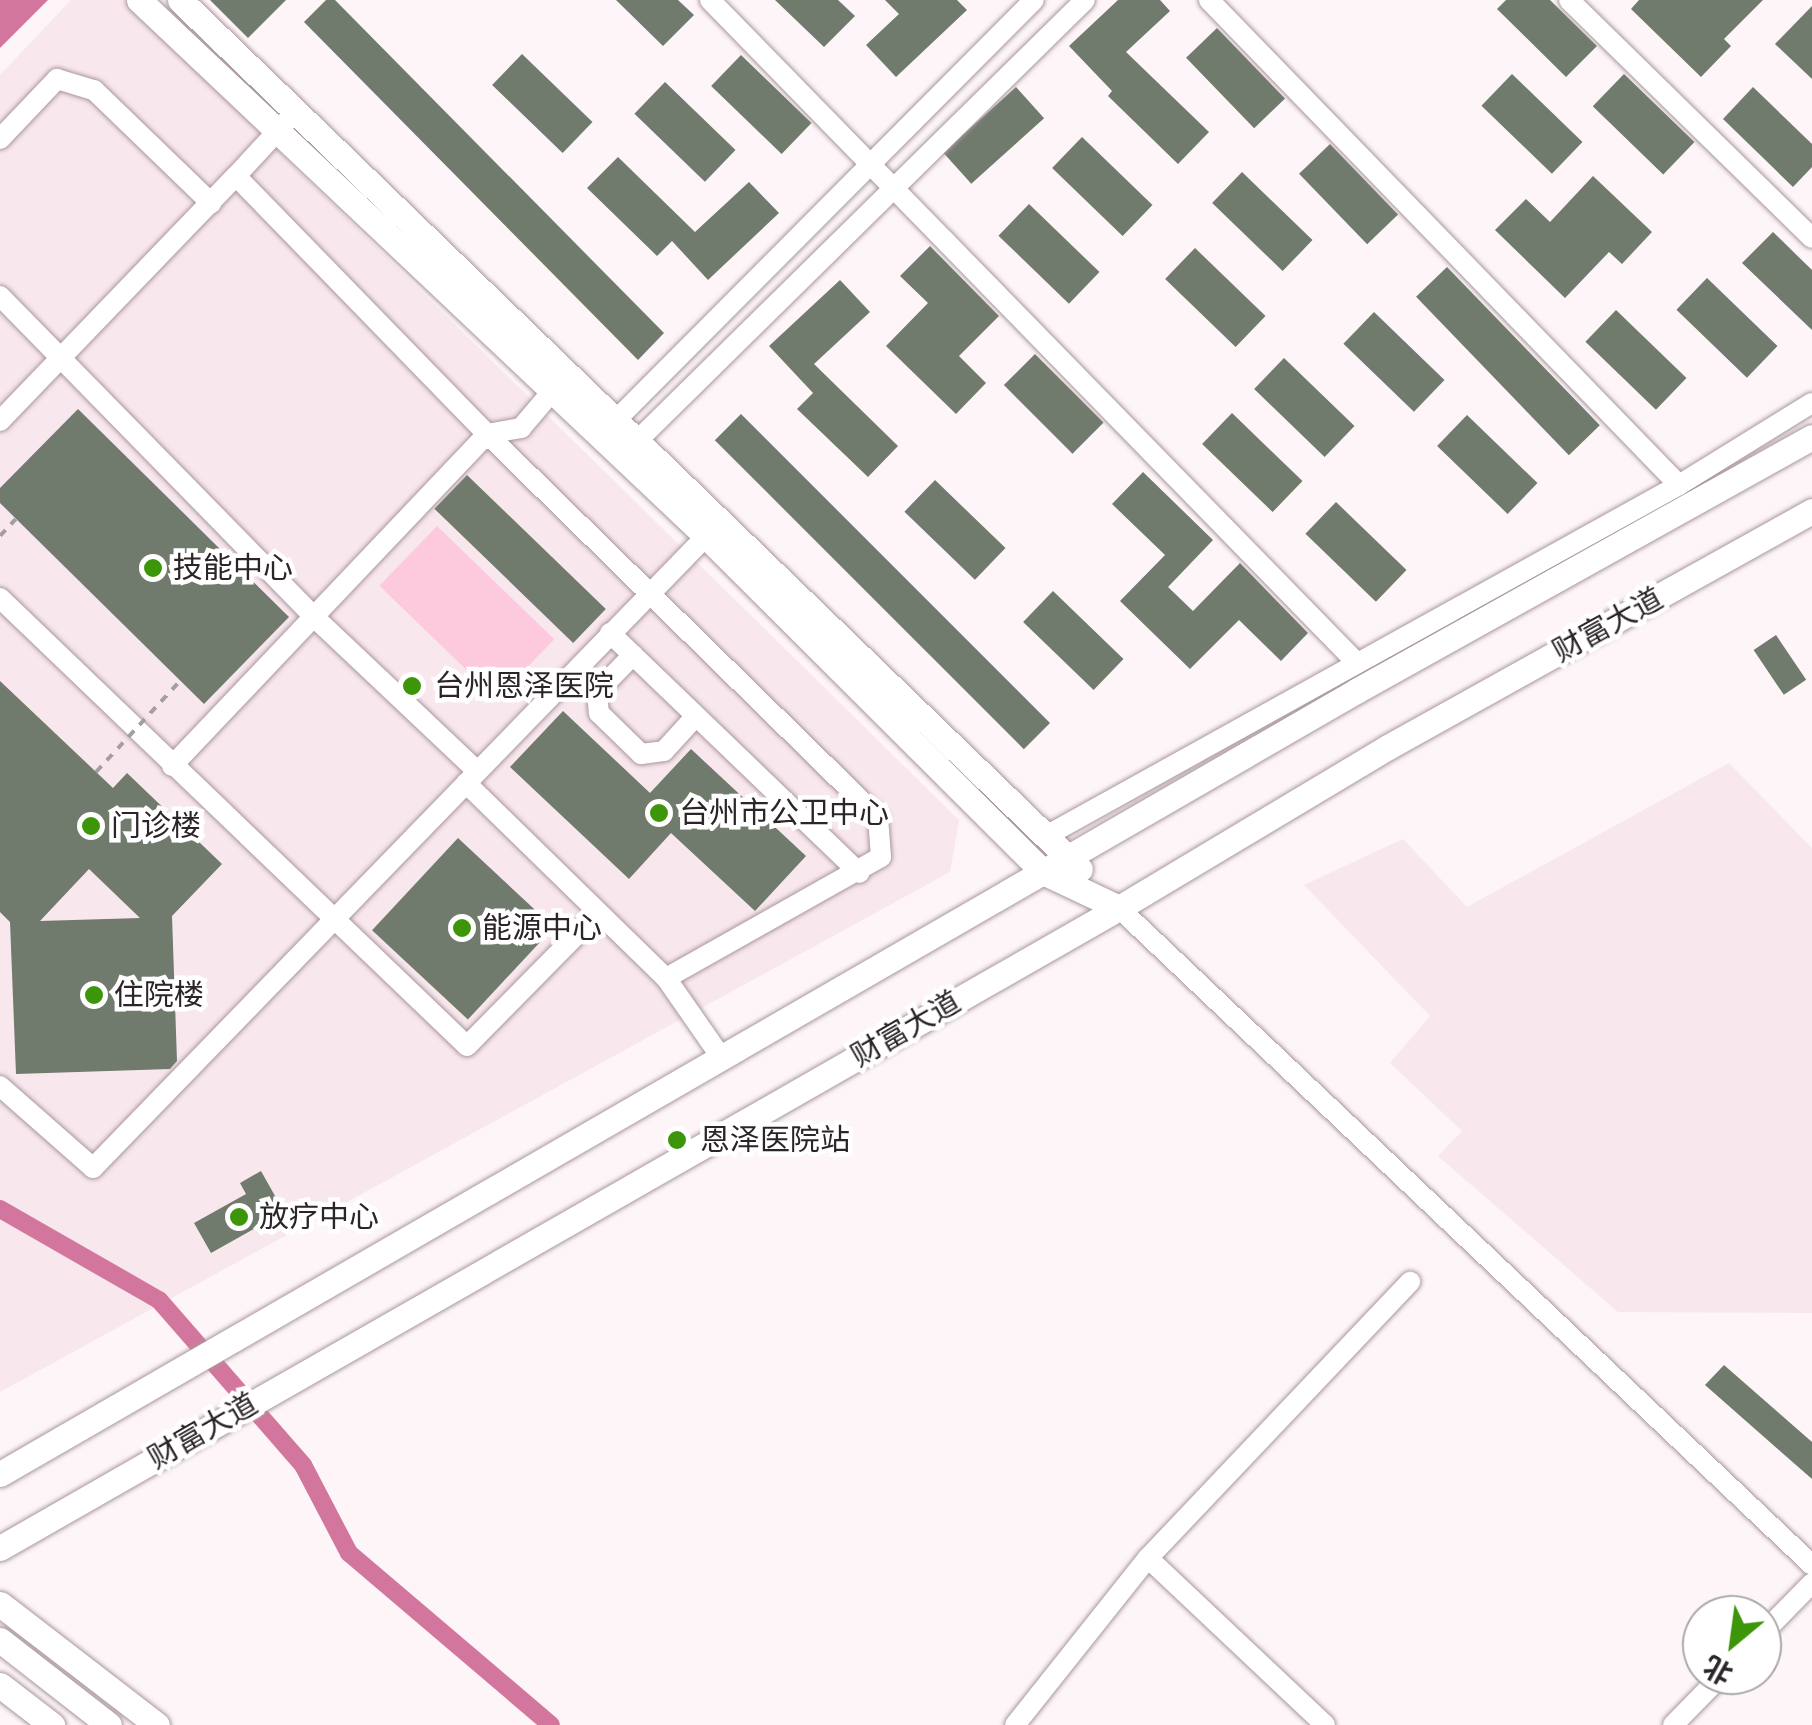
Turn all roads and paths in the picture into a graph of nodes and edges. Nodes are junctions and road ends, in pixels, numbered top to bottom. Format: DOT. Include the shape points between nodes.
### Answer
graph roads {
  1 [pos="180,0"];
  2 [pos="710,0"];
  3 [pos="1034,0"];
  4 [pos="1085,0"];
  5 [pos="1209,0"];
  6 [pos="1569,0"];
  7 [pos="148,8"];
  8 [pos="295,112"];
  9 [pos="277,132"];
  10 [pos="0,139"];
  11 [pos="873,163"];
  12 [pos="236,176"];
  13 [pos="897,187"];
  14 [pos="210,203"];
  15 [pos="1812,238"];
  16 [pos="0,296"];
  17 [pos="64,356"];
  18 [pos="559,383"];
  19 [pos="1812,403"];
  20 [pos="0,421"];
  21 [pos="614,422"];
  22 [pos="487,434"];
  23 [pos="1812,437"];
  24 [pos="636,443"];
  25 [pos="1678,485"];
  26 [pos="1812,511"];
  27 [pos="16,519"];
  28 [pos="713,529"];
  29 [pos="0,536"];
  30 [pos="650,592"];
  31 [pos="0,598"];
  32 [pos="312,615"];
  33 [pos="610,634"];
  34 [pos="632,655"];
  35 [pos="1356,662"];
  36 [pos="180,680"];
  37 [pos="696,716"];
  38 [pos="172,766"];
  39 [pos="96,772"];
  40 [pos="471,777"];
  41 [pos="1046,836"];
  42 [pos="1071,859"];
  43 [pos="1043,872"];
  44 [pos="859,873"];
  45 [pos="1119,908"];
  46 [pos="598,913"];
  47 [pos="334,921"];
  48 [pos="666,978"];
  49 [pos="721,1058"];
  50 [pos="0,1086"];
  51 [pos="1410,1282"];
  52 [pos="0,1474"];
  53 [pos="0,1548"];
  54 [pos="1148,1558"];
  55 [pos="1812,1565"];
  56 [pos="1812,1582"];
  57 [pos="0,1604"];
  58 [pos="1782,1613"];
  59 [pos="0,1640"];
  60 [pos="0,1685"];
  61 [pos="1702,1695"];
  62 [pos="52,1725"];
  63 [pos="109,1725"];
  64 [pos="157,1725"];
  65 [pos="1014,1725"];
  66 [pos="1325,1725"];
  67 [pos="1673,1725"];
  1 -- 8 [label="main road"];
  2 -- 11 [label="street"];
  3 -- 11 [label="street"];
  4 -- 13 [label="street"];
  5 -- 25 [label="street"];
  6 -- 15 [label="street"];
  7 -- 9 [label="main road"];
  8 -- 9 [label="street"];
  8 -- 18 [label="main road"];
  9 -- 12 [label="street"];
  9 -- 18 [label="main road"];
  10 -- 14 [label="street" via="57,79 94,90"];
  11 -- 13 [label="street"];
  11 -- 21 [label="street"];
  12 -- 14 [label="street"];
  12 -- 22 [label="street"];
  13 -- 24 [label="street"];
  13 -- 35 [label="street"];
  14 -- 17 [label="street"];
  16 -- 17 [label="street"];
  17 -- 20 [label="street"];
  17 -- 32 [label="street"];
  18 -- 21 [label="main road"];
  18 -- 22 [label="street" via="521,428"];
  18 -- 28 [label="main road"];
  19 -- 25 [label="street"];
  21 -- 24 [label="main road"];
  22 -- 30 [label="street"];
  22 -- 32 [label="street"];
  23 -- 42 [label="main road"];
  24 -- 28 [label="main road"];
  25 -- 35 [label="street"];
  26 -- 45 [label="main road, 财富大道" via="1388,747"];
  27 -- 29 [label="path"];
  28 -- 30 [label="street"];
  28 -- 41 [label="main road"];
  28 -- 43 [label="main road"];
  30 -- 33 [label="street"];
  30 -- 44 [label="street" via="878,816 881,857"];
  31 -- 38 [label="street"];
  32 -- 38 [label="street"];
  32 -- 40 [label="street"];
  33 -- 34 [label="street"];
  33 -- 40 [label="street"];
  34 -- 37 [label="street"];
  34 -- 37 [label="street" via="597,692 600,714 641,754 664,751"];
  35 -- 41 [label="street"];
  36 -- 39 [label="path, bridge"];
  37 -- 44 [label="street"];
  38 -- 47 [label="street"];
  40 -- 46 [label="street"];
  40 -- 47 [label="street"];
  41 -- 42 [label="main road"];
  42 -- 43 [label="main road"];
  42 -- 45 [label="main road"];
  43 -- 45 [label="main road"];
  43 -- 49 [label="main road"];
  44 -- 48 [label="street"];
  45 -- 53 [label="main road, 财富大道"];
  45 -- 55 [label="street"];
  46 -- 47 [label="street" via="466,1046"];
  46 -- 48 [label="street"];
  47 -- 50 [label="street" via="93,1168"];
  48 -- 49 [label="street"];
  49 -- 52 [label="main road"];
  51 -- 54 [label="street"];
  54 -- 65 [label="street"];
  54 -- 66 [label="street"];
  56 -- 58 [label="street"];
  57 -- 64 [label="main road"];
  59 -- 63 [label="main road"];
  60 -- 62 [label="main road"];
  61 -- 67 [label="street"];
}
